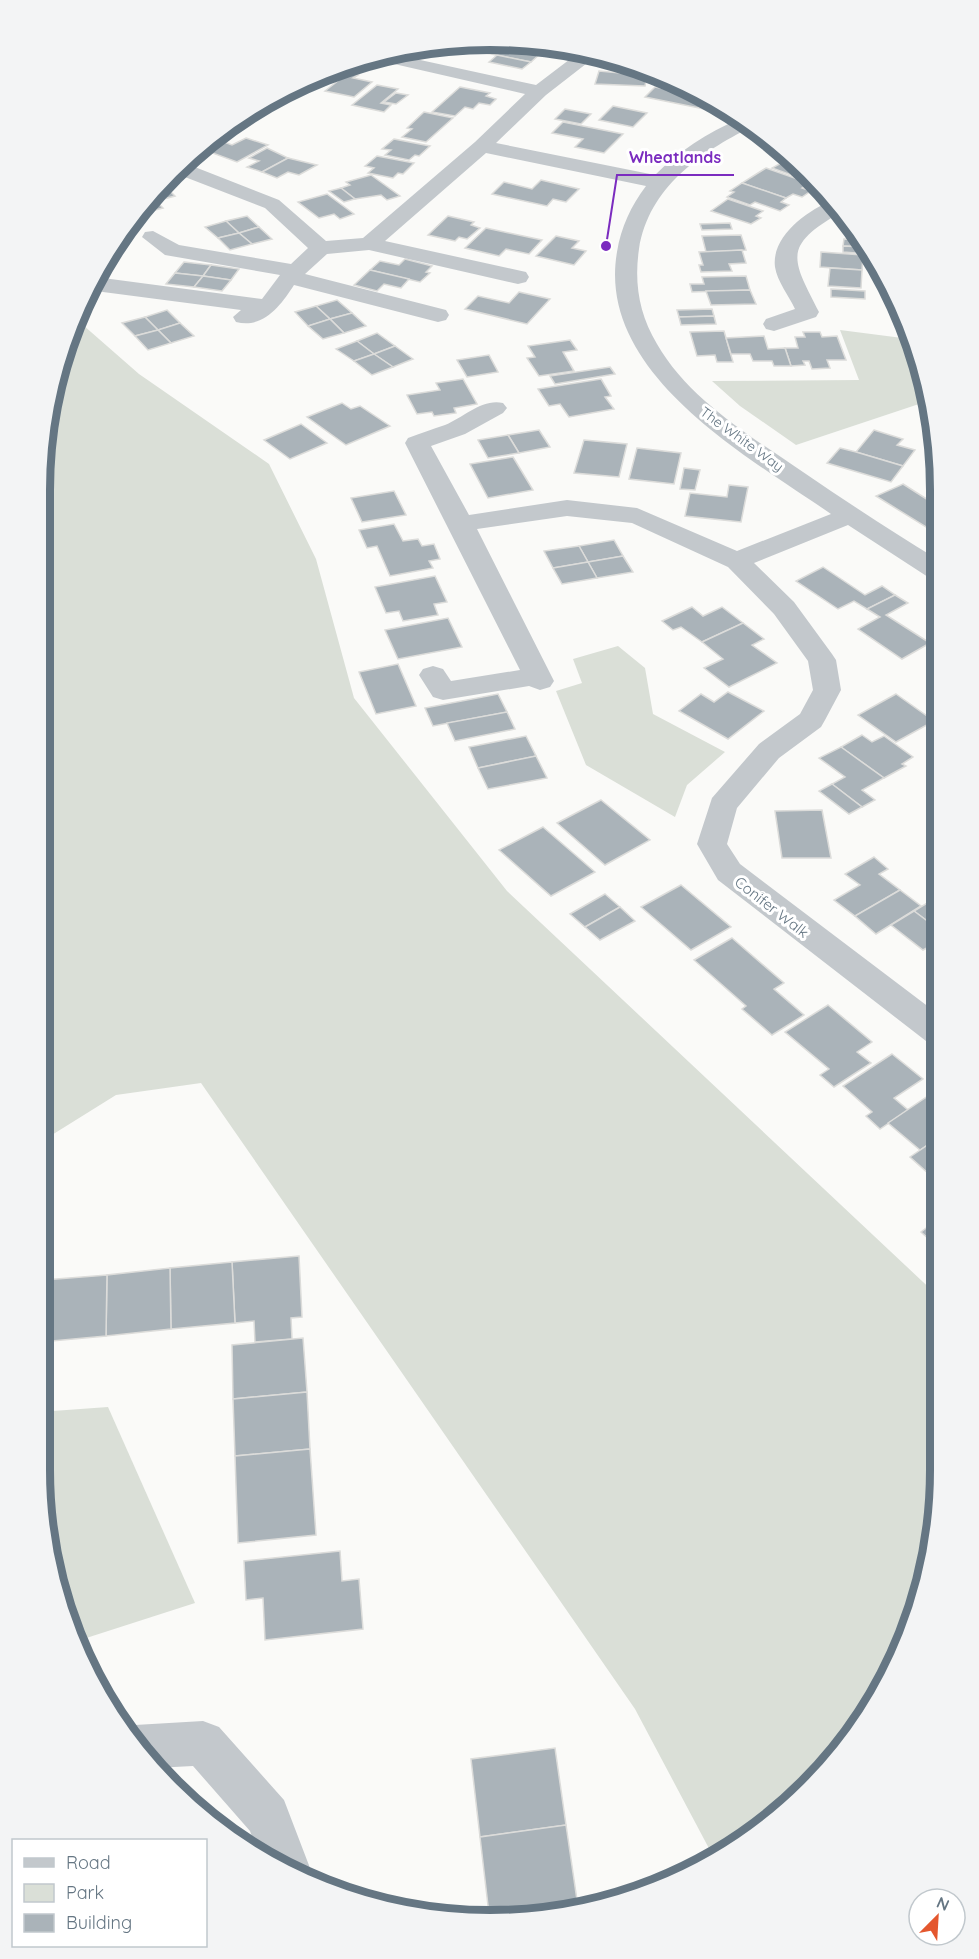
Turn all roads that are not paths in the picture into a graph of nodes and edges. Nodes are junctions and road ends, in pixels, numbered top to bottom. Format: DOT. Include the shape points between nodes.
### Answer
graph roads {
  1 [pos="582,59"];
  2 [pos="395,60"];
  3 [pos="539,90"];
  4 [pos="738,127"];
  5 [pos="482,146"];
  6 [pos="186,171"];
  7 [pos="657,182"];
  8 [pos="830,211"];
  9 [pos="153,237"];
  10 [pos="369,244"];
  11 [pos="321,248"];
  12 [pos="292,274"];
  13 [pos="518,277"];
  14 [pos="103,285"];
  15 [pos="268,307"];
  16 [pos="438,315"];
  17 [pos="244,317"];
  18 [pos="774,324"];
  19 [pos="495,408"];
  20 [pos="850,515"];
  21 [pos="461,524"];
  22 [pos="737,561"];
  23 [pos="930,566"];
  24 [pos="433,675"];
  25 [pos="930,1021"];
  26 [pos="148,1746"];
  27 [pos="283,1858"];
  1 -- 3 [label="street"];
  2 -- 3 [label="street"];
  3 -- 5 [label="street"];
  4 -- 7 [label="street, The White Way" via="711,140"];
  5 -- 7 [label="street"];
  5 -- 10 [label="street"];
  6 -- 11 [label="street" via="272,204"];
  7 -- 20 [label="street, The White Way" via="638,213 625,252 625,286 631,315 642,339 667,375 721,427"];
  8 -- 18 [label="street" via="797,233 789,247 786,266 808,312"];
  9 -- 12 [label="street" via="173,250"];
  10 -- 11 [label="street"];
  10 -- 13 [label="street"];
  11 -- 12 [label="street"];
  12 -- 15 [label="street"];
  12 -- 16 [label="street"];
  14 -- 15 [label="street"];
  15 -- 17 [label="street"];
  19 -- 21 [label="street" via="456,429 417,443"];
  20 -- 22 [label="street"];
  20 -- 23 [label="street, The White Way"];
  21 -- 22 [label="street, Conifer Walk" via="567,508 637,516"];
  21 -- 24 [label="street" via="539,678 443,691"];
  22 -- 25 [label="street, Conifer Walk" via="784,608 822,660 827,690 811,720 769,751 723,805 712,844 729,872 824,947"];
  26 -- 27 [label="street" via="203,1743 268,1816"];
}
